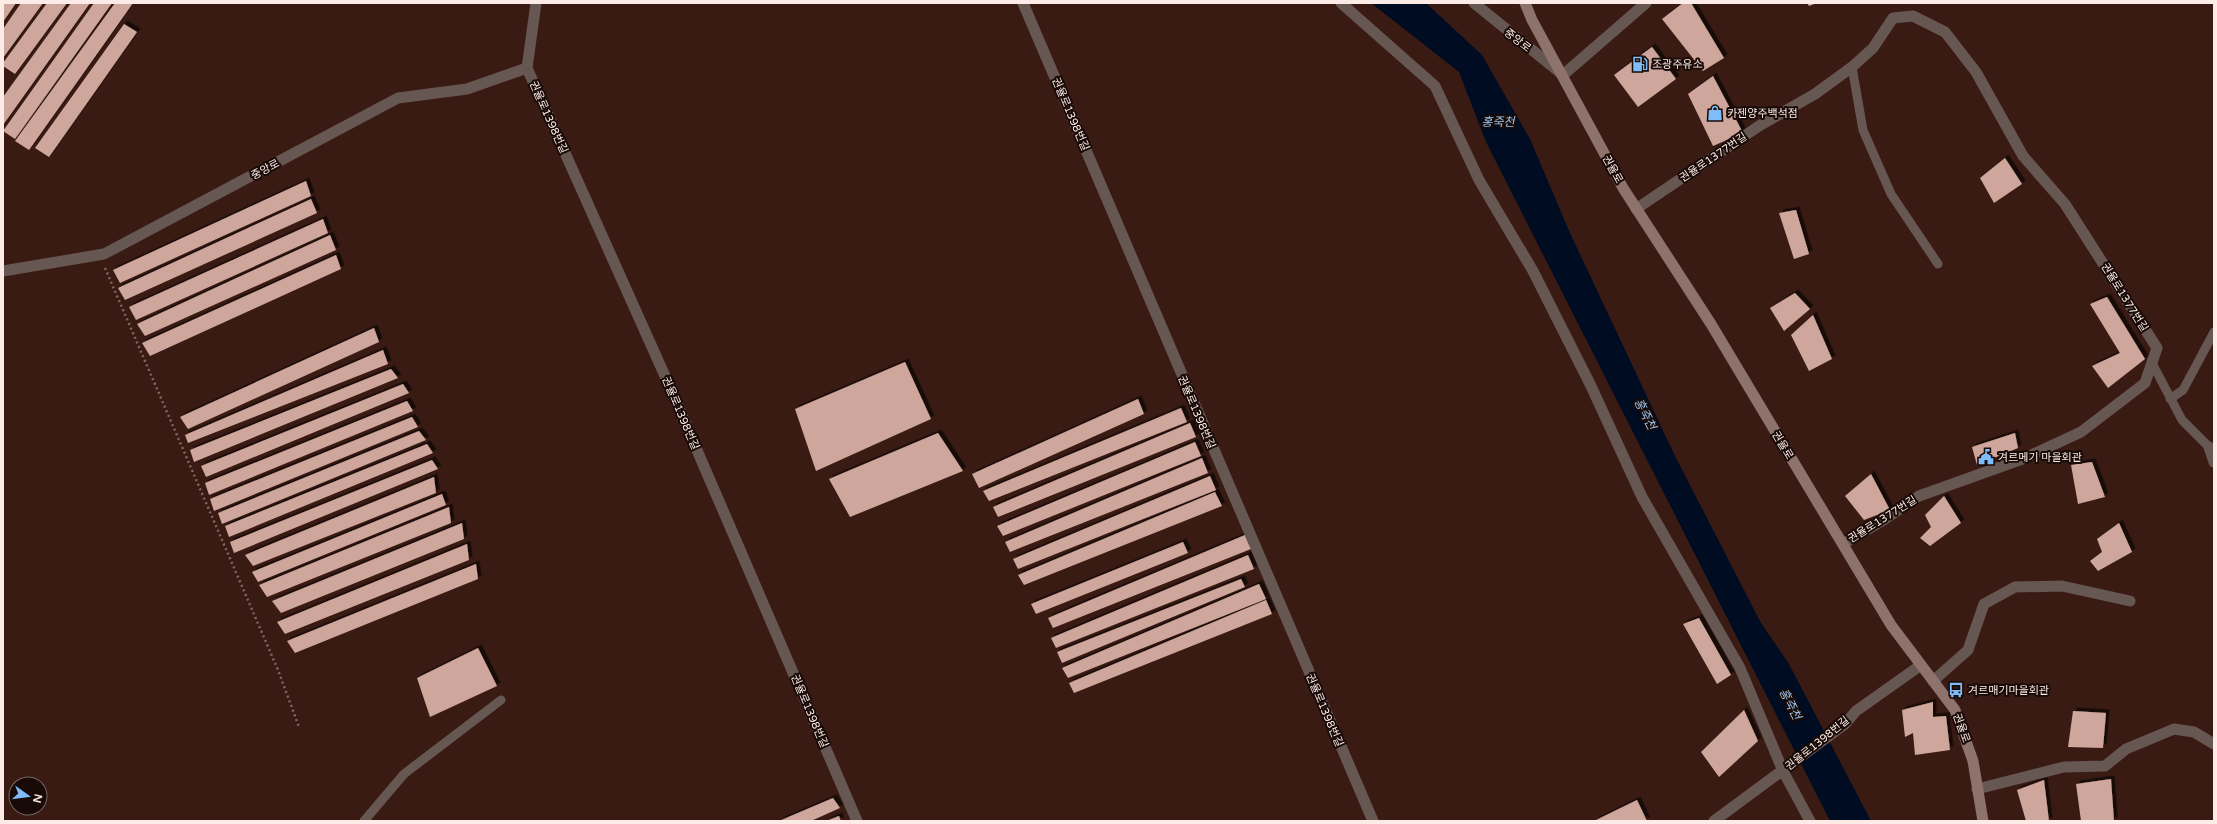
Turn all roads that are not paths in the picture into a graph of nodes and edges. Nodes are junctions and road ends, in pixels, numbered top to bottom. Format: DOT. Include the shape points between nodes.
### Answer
graph roads {
  1 [pos="536,3"];
  2 [pos="1023,3"];
  3 [pos="1341,3"];
  4 [pos="1474,3"];
  5 [pos="1525,3"];
  6 [pos="1646,3"];
  7 [pos="1852,67"];
  8 [pos="527,68"];
  9 [pos="1562,74"];
  10 [pos="1636,209"];
  11 [pos="1938,264"];
  12 [pos="3,271"];
  13 [pos="2214,332"];
  14 [pos="2152,363"];
  15 [pos="2170,399"];
  16 [pos="2209,447"];
  17 [pos="2214,462"];
  18 [pos="1843,544"];
  19 [pos="2130,601"];
  20 [pos="1921,665"];
  21 [pos="1933,681"];
  22 [pos="501,700"];
  23 [pos="2214,744"];
  24 [pos="1783,771"];
  25 [pos="1977,788"];
  26 [pos="364,821"];
  27 [pos="857,821"];
  28 [pos="1373,821"];
  29 [pos="1714,821"];
  30 [pos="1810,821"];
  31 [pos="1983,821"];
  1 -- 8 [label="street, 권율로1398번길"];
  2 -- 28 [label="street, 권율로1398번길"];
  3 -- 24 [label="street" via="1436,86 1479,180 1533,271 1588,379 1642,497 1740,668"];
  4 -- 9 [label="street, 중앙로"];
  5 -- 9 [label="main road, 권율로"];
  6 -- 9 [label="street"];
  7 -- 10 [label="street, 권율로1377번길"];
  7 -- 11 [label="lane" via="1863,130 1872,152 1891,194"];
  7 -- 14 [label="street, 권율로1377번길" via="1873,48 1893,18 1913,16 1945,32 1976,72 2023,156 2065,204 2157,348"];
  8 -- 12 [label="street, 중앙로" via="467,89 398,98 104,254"];
  8 -- 27 [label="street, 권율로1398번길" via="665,376"];
  9 -- 10 [label="main road, 권율로"];
  10 -- 18 [label="main road, 권율로" via="1711,324"];
  13 -- 15 [label="lane" via="2183,390"];
  14 -- 15 [label="lane"];
  14 -- 18 [label="street, 권율로1377번길" via="2146,383 2081,432 2025,458 1919,496"];
  15 -- 16 [label="lane" via="2182,420"];
  16 -- 17 [label="street"];
  18 -- 20 [label="main road, 권율로" via="1891,625"];
  19 -- 21 [label="street" via="2062,586 2015,587 1984,604 1968,650"];
  20 -- 21 [label="main road, 권율로"];
  20 -- 24 [label="street, 권율로1398번길" via="1856,711 1845,724"];
  21 -- 25 [label="main road, 권율로" via="1955,710 1960,722 1973,761"];
  22 -- 26 [label="lane" via="404,774"];
  23 -- 25 [label="street" via="2194,732 2174,729 2126,749 2105,766 2064,767"];
  24 -- 29 [label="street, 권율로1398번길"];
  24 -- 30 [label="street"];
  25 -- 31 [label="main road, 권율로"];
}
